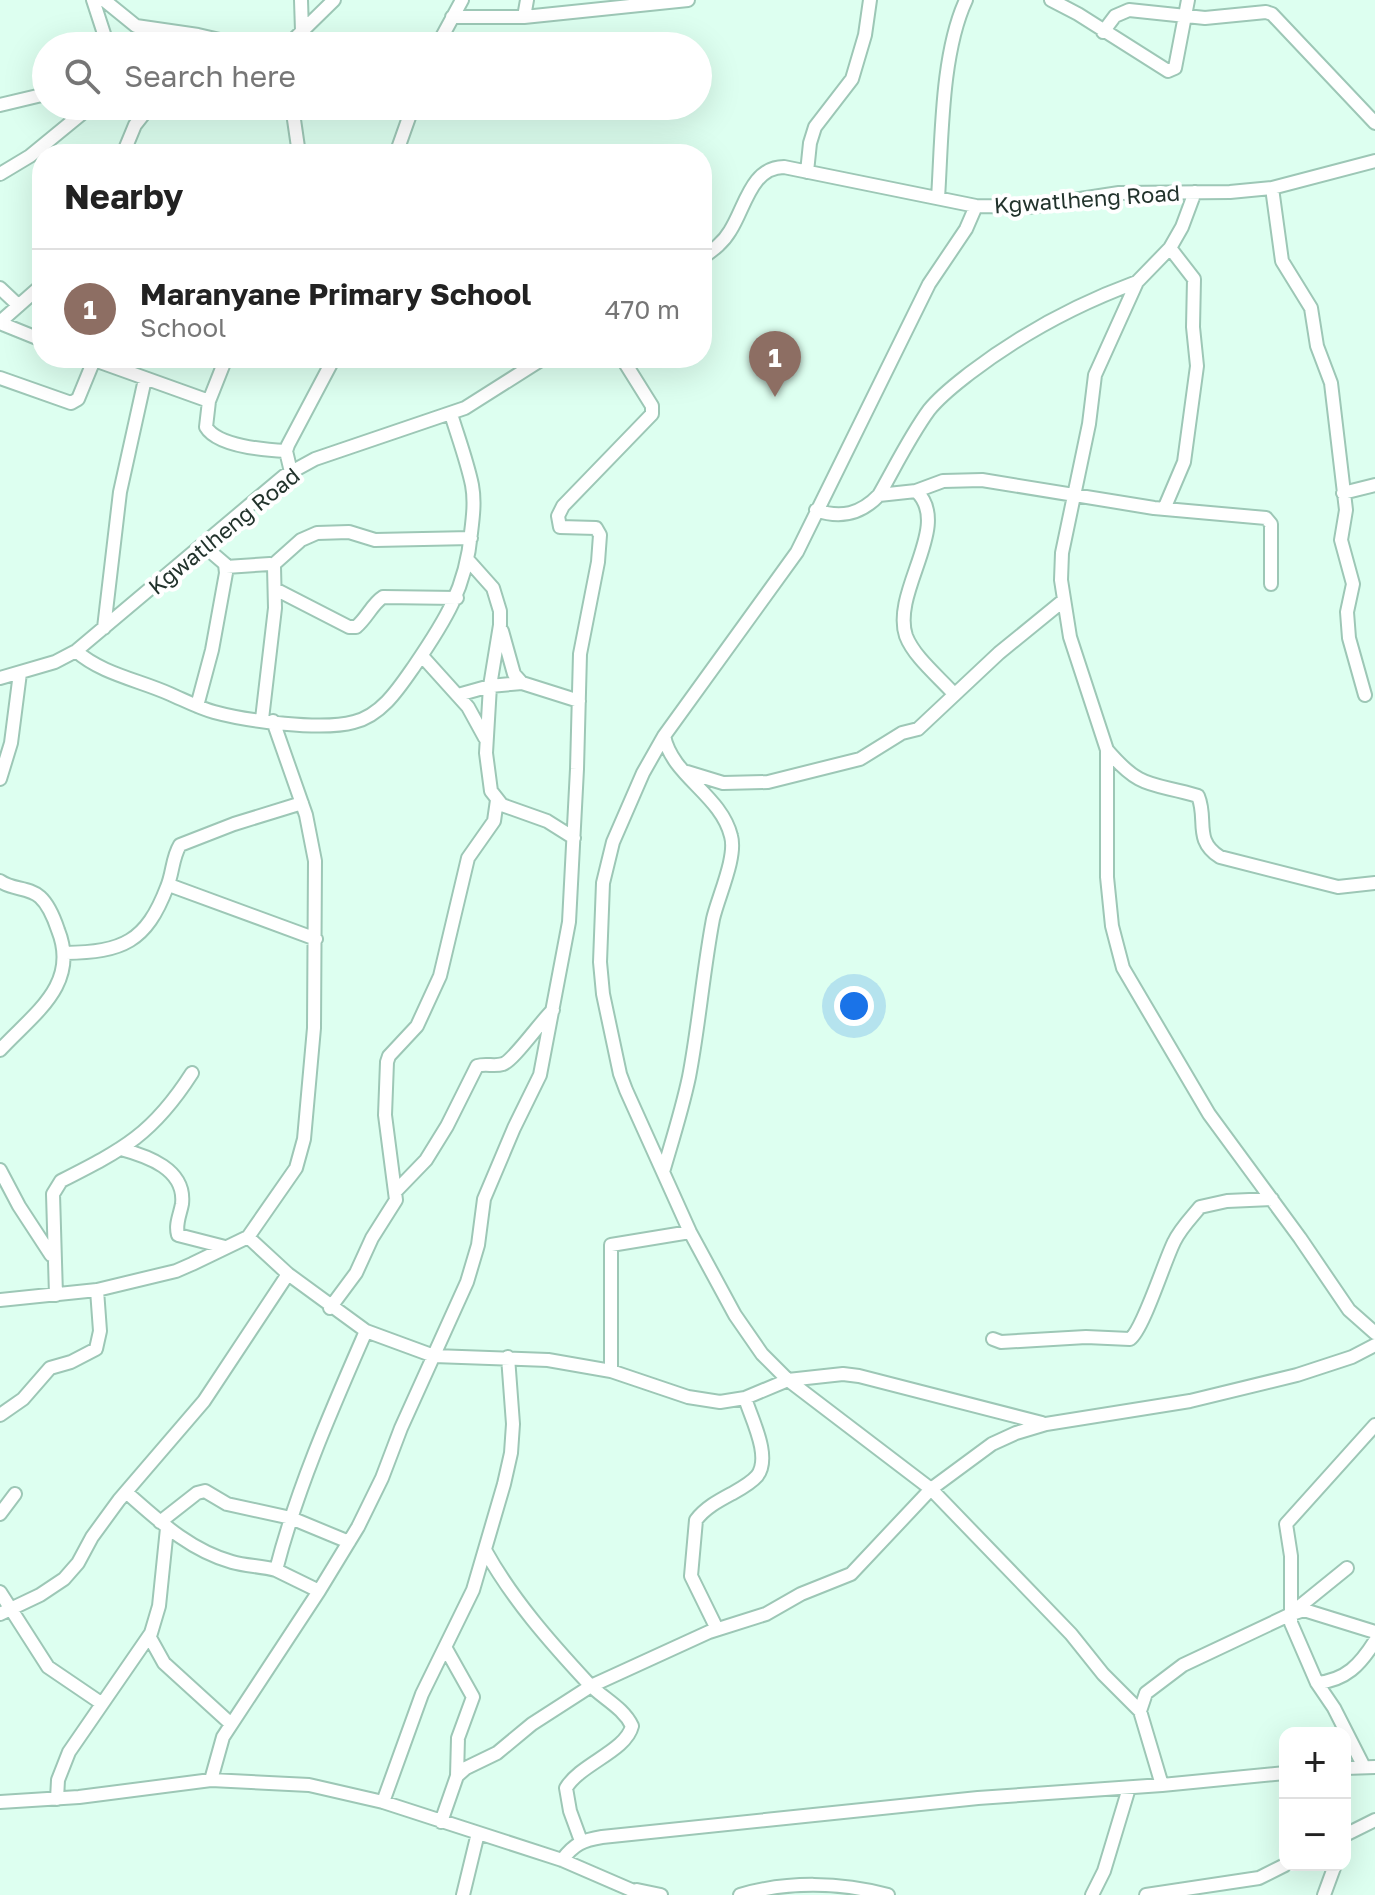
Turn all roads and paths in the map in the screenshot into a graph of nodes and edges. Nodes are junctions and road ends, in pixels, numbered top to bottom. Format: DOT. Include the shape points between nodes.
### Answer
graph roads {
  1 [pos="93,0"];
  2 [pos="104,0"];
  3 [pos="301,0"];
  4 [pos="334,0"];
  5 [pos="462,0"];
  6 [pos="527,0"];
  7 [pos="688,0"];
  8 [pos="870,0"];
  9 [pos="966,0"];
  10 [pos="1051,0"];
  11 [pos="1188,0"];
  12 [pos="1187,16"];
  13 [pos="452,17"];
  14 [pos="524,17"];
  15 [pos="302,31"];
  16 [pos="103,32"];
  17 [pos="177,32"];
  18 [pos="444,32"];
  19 [pos="1103,32"];
  20 [pos="32,97"];
  21 [pos="0,105"];
  22 [pos="74,120"];
  23 [pos="139,120"];
  24 [pos="294,120"];
  25 [pos="408,120"];
  26 [pos="1375,123"];
  27 [pos="45,144"];
  28 [pos="127,144"];
  29 [pos="298,144"];
  30 [pos="400,144"];
  31 [pos="32,154"];
  32 [pos="1375,161"];
  33 [pos="807,172"];
  34 [pos="0,174"];
  35 [pos="1272,188"];
  36 [pos="1195,192"];
  37 [pos="938,198"];
  38 [pos="976,206"];
  39 [pos="1170,248"];
  40 [pos="712,249"];
  41 [pos="1137,282"];
  42 [pos="0,288"];
  43 [pos="32,293"];
  44 [pos="18,305"];
  45 [pos="0,323"];
  46 [pos="32,336"];
  47 [pos="89,368"];
  48 [pos="116,368"];
  49 [pos="222,368"];
  50 [pos="329,368"];
  51 [pos="528,368"];
  52 [pos="628,368"];
  53 [pos="0,378"];
  54 [pos="145,379"];
  55 [pos="209,401"];
  56 [pos="451,414"];
  57 [pos="286,451"];
  58 [pos="291,472"];
  59 [pos="1375,485"];
  60 [pos="916,491"];
  61 [pos="1343,493"];
  62 [pos="879,495"];
  63 [pos="1074,497"];
  64 [pos="1164,509"];
  65 [pos="816,510"];
  66 [pos="471,538"];
  67 [pos="204,546"];
  68 [pos="468,560"];
  69 [pos="273,565"];
  70 [pos="226,567"];
  71 [pos="1271,584"];
  72 [pos="275,589"];
  73 [pos="457,598"];
  74 [pos="1064,600"];
  75 [pos="500,625"];
  76 [pos="104,628"];
  77 [pos="76,651"];
  78 [pos="422,656"];
  79 [pos="20,673"];
  80 [pos="0,678"];
  81 [pos="522,683"];
  82 [pos="490,686"];
  83 [pos="954,694"];
  84 [pos="458,695"];
  85 [pos="1365,695"];
  86 [pos="579,701"];
  87 [pos="197,706"];
  88 [pos="267,720"];
  89 [pos="664,736"];
  90 [pos="487,740"];
  91 [pos="1107,750"];
  92 [pos="684,770"];
  93 [pos="0,779"];
  94 [pos="497,800"];
  95 [pos="302,803"];
  96 [pos="574,838"];
  97 [pos="0,881"];
  98 [pos="1375,883"];
  99 [pos="169,885"];
  100 [pos="316,939"];
  101 [pos="65,953"];
  102 [pos="553,1010"];
  103 [pos="0,1050"];
  104 [pos="192,1073"];
  105 [pos="121,1149"];
  106 [pos="0,1170"];
  107 [pos="663,1172"];
  108 [pos="396,1191"];
  109 [pos="6,1196"];
  110 [pos="1272,1199"];
  111 [pos="690,1232"];
  112 [pos="248,1237"];
  113 [pos="225,1247"];
  114 [pos="53,1257"];
  115 [pos="288,1274"];
  116 [pos="97,1290"];
  117 [pos="56,1295"];
  118 [pos="0,1300"];
  119 [pos="330,1308"];
  120 [pos="366,1331"];
  121 [pos="1375,1333"];
  122 [pos="993,1339"];
  123 [pos="1375,1345"];
  124 [pos="434,1356"];
  125 [pos="508,1357"];
  126 [pos="611,1371"];
  127 [pos="788,1380"];
  128 [pos="745,1398"];
  129 [pos="0,1415"];
  130 [pos="1046,1424"];
  131 [pos="1375,1425"];
  132 [pos="931,1489"];
  133 [pos="126,1492"];
  134 [pos="15,1494"];
  135 [pos="0,1514"];
  136 [pos="291,1518"];
  137 [pos="164,1525"];
  138 [pos="349,1542"];
  139 [pos="485,1550"];
  140 [pos="1347,1568"];
  141 [pos="276,1570"];
  142 [pos="319,1591"];
  143 [pos="0,1592"];
  144 [pos="6,1611"];
  145 [pos="1289,1615"];
  146 [pos="717,1629"];
  147 [pos="1375,1632"];
  148 [pos="149,1636"];
  149 [pos="1375,1641"];
  150 [pos="445,1647"];
  151 [pos="1317,1683"];
  152 [pos="591,1686"];
  153 [pos="101,1703"];
  154 [pos="1140,1711"];
  155 [pos="231,1724"];
  156 [pos="1370,1767"];
  157 [pos="1279,1774"];
  158 [pos="457,1776"];
  159 [pos="211,1780"];
  160 [pos="1162,1785"];
  161 [pos="1129,1788"];
  162 [pos="57,1799"];
  163 [pos="0,1802"];
  164 [pos="383,1802"];
  165 [pos="1375,1817"];
  166 [pos="441,1822"];
  167 [pos="478,1833"];
  168 [pos="1351,1835"];
  169 [pos="581,1841"];
  170 [pos="562,1860"];
  171 [pos="1279,1868"];
  172 [pos="1333,1871"];
  173 [pos="626,1888"];
  174 [pos="463,1895"];
  175 [pos="643,1895"];
  176 [pos="661,1895"];
  177 [pos="740,1895"];
  178 [pos="888,1895"];
  179 [pos="1092,1895"];
  180 [pos="1146,1895"];
  181 [pos="1324,1895"];
  1 -- 16 [label="street"];
  2 -- 17 [label="street" via="136,26"];
  3 -- 15 [label="street"];
  4 -- 15 [label="street"];
  5 -- 13 [label="street"];
  6 -- 14 [label="street"];
  7 -- 14 [label="street"];
  8 -- 33 [label="street" via="852,79 815,127"];
  9 -- 37 [label="street" via="950,59"];
  10 -- 19 [label="street"];
  11 -- 12 [label="street"];
  12 -- 19 [label="street" via="1129,10 1115,16"];
  12 -- 19 [label="street" via="1172,71"];
  12 -- 26 [label="street" via="1272,14"];
  13 -- 14 [label="street"];
  13 -- 18 [label="street"];
  20 -- 21 [label="street"];
  22 -- 27 [label="street"];
  23 -- 28 [label="street"];
  24 -- 29 [label="street"];
  25 -- 30 [label="street"];
  31 -- 34 [label="street"];
  32 -- 35 [label="street, Kgwatlheng Road"];
  33 -- 37 [label="street, Kgwatlheng Road"];
  33 -- 40 [label="street, Kgwatlheng Road" via="778,167 762,174 728,235"];
  35 -- 36 [label="street, Kgwatlheng Road"];
  35 -- 61 [label="street" via="1282,261 1311,308 1331,383"];
  36 -- 38 [label="street, Kgwatlheng Road" via="1119,193 1028,207"];
  36 -- 39 [label="street"];
  37 -- 38 [label="street, Kgwatlheng Road"];
  38 -- 65 [label="street" via="929,284"];
  39 -- 41 [label="street"];
  39 -- 64 [label="street" via="1194,279 1197,366 1184,462"];
  41 -- 62 [label="street" via="1038,328 943,394"];
  41 -- 63 [label="street" via="1095,375"];
  42 -- 44 [label="street"];
  43 -- 44 [label="street"];
  44 -- 45 [label="street"];
  45 -- 46 [label="street"];
  47 -- 53 [label="street" via="78,399 71,403"];
  48 -- 54 [label="street"];
  49 -- 55 [label="street"];
  50 -- 57 [label="street"];
  51 -- 56 [label="street, Kgwatlheng Road"];
  52 -- 86 [label="street" via="653,411 558,516 560,527 599,530 580,654"];
  54 -- 55 [label="street"];
  54 -- 76 [label="street" via="120,492"];
  55 -- 57 [label="street" via="206,427 212,435"];
  56 -- 58 [label="street, Kgwatlheng Road" via="315,459"];
  56 -- 66 [label="street" via="472,485"];
  57 -- 58 [label="street"];
  58 -- 67 [label="street, Kgwatlheng Road"];
  59 -- 61 [label="street"];
  60 -- 62 [label="street"];
  60 -- 63 [label="street" via="943,481 982,480"];
  60 -- 83 [label="street" via="930,520 906,597 906,635"];
  61 -- 85 [label="street" via="1341,540 1353,584 1349,638"];
  62 -- 65 [label="street" via="861,510 842,516"];
  63 -- 64 [label="street"];
  63 -- 74 [label="street" via="1061,567"];
  64 -- 71 [label="street" via="1266,518 1271,524"];
  65 -- 89 [label="street" via="791,561"];
  66 -- 68 [label="street"];
  66 -- 69 [label="street" via="375,540 349,532 317,533"];
  67 -- 70 [label="street"];
  67 -- 76 [label="street, Kgwatlheng Road"];
  68 -- 73 [label="street"];
  68 -- 75 [label="street" via="497,596"];
  69 -- 70 [label="street"];
  69 -- 72 [label="street"];
  70 -- 87 [label="street"];
  72 -- 73 [label="street" via="349,627 364,621 383,597"];
  72 -- 88 [label="street"];
  73 -- 78 [label="street"];
  74 -- 83 [label="street"];
  74 -- 91 [label="street" via="1070,637"];
  75 -- 81 [label="street" via="514,674"];
  75 -- 82 [label="street"];
  76 -- 77 [label="street, Kgwatlheng Road"];
  77 -- 79 [label="street, Kgwatlheng Road"];
  77 -- 87 [label="street" via="95,665"];
  78 -- 84 [label="street"];
  78 -- 88 [label="street" via="368,717 333,725"];
  79 -- 80 [label="street, Kgwatlheng Road"];
  79 -- 93 [label="street" via="11,743"];
  81 -- 82 [label="street"];
  81 -- 86 [label="street"];
  82 -- 84 [label="street"];
  82 -- 90 [label="street"];
  83 -- 92 [label="street" via="918,729 832,767 745,783 707,780"];
  84 -- 90 [label="street"];
  86 -- 96 [label="street"];
  87 -- 88 [label="street"];
  88 -- 95 [label="street"];
  89 -- 92 [label="street" via="667,752"];
  89 -- 107 [label="street" via="613,842 600,921 603,994 620,1074"];
  90 -- 94 [label="street" via="489,785"];
  91 -- 98 [label="street" via="1147,784 1198,796 1204,842 1220,857 1338,887"];
  91 -- 110 [label="street" via="1107,877 1123,968 1209,1114"];
  92 -- 107 [label="street" via="717,808 733,841 704,965 689,1077"];
  94 -- 96 [label="street"];
  94 -- 108 [label="street" via="494,821 468,858 440,976 417,1026 387,1062 385,1115"];
  95 -- 99 [label="street" via="180,845"];
  95 -- 100 [label="street" via="315,861"];
  96 -- 102 [label="street" via="569,922"];
  97 -- 101 [label="street" via="42,898"];
  99 -- 100 [label="street"];
  99 -- 101 [label="street" via="135,939"];
  100 -- 112 [label="street" via="314,1028 301,1152 289,1181"];
  101 -- 103 [label="street" via="63,970 44,1006"];
  102 -- 108 [label="street" via="505,1064 477,1066 426,1160"];
  102 -- 124 [label="street" via="540,1075 484,1199 467,1282"];
  104 -- 105 [label="street" via="160,1119"];
  105 -- 113 [label="street" via="148,1156 168,1169 183,1201 178,1235"];
  105 -- 114 [label="street" via="56,1187"];
  106 -- 109 [label="street"];
  107 -- 111 [label="street"];
  108 -- 119 [label="street" via="393,1207 356,1273"];
  109 -- 114 [label="street"];
  110 -- 121 [label="street" via="1349,1310"];
  110 -- 122 [label="street" via="1200,1207 1174,1242 1139,1329 1130,1339"];
  111 -- 126 [label="street" via="611,1245"];
  111 -- 127 [label="street" via="735,1315"];
  112 -- 113 [label="street"];
  112 -- 115 [label="street"];
  113 -- 116 [label="street" via="176,1271"];
  114 -- 117 [label="street"];
  115 -- 119 [label="street"];
  115 -- 133 [label="street" via="204,1401"];
  116 -- 117 [label="street"];
  116 -- 129 [label="street" via="96,1349 50,1368 23,1399"];
  117 -- 118 [label="street"];
  119 -- 120 [label="street"];
  120 -- 124 [label="street"];
  120 -- 136 [label="street"];
  123 -- 130 [label="street" via="1297,1375 1202,1398"];
  124 -- 125 [label="street"];
  124 -- 138 [label="street"];
  125 -- 126 [label="street"];
  125 -- 139 [label="street" via="511,1453"];
  126 -- 128 [label="street" via="688,1397 720,1402"];
  127 -- 128 [label="street"];
  127 -- 130 [label="street" via="859,1376"];
  127 -- 132 [label="street"];
  128 -- 146 [label="street" via="760,1446 759,1474 696,1520 691,1576"];
  130 -- 132 [label="street" via="992,1444"];
  131 -- 145 [label="street" via="1286,1524 1292,1575"];
  132 -- 146 [label="street" via="851,1574 766,1614"];
  132 -- 154 [label="street"];
  133 -- 137 [label="street"];
  133 -- 144 [label="street" via="64,1579"];
  134 -- 135 [label="street"];
  136 -- 137 [label="street" via="227,1504 201,1491"];
  136 -- 138 [label="street"];
  136 -- 141 [label="street"];
  137 -- 141 [label="street" via="192,1546 231,1562"];
  137 -- 148 [label="street" via="159,1606"];
  138 -- 142 [label="street"];
  139 -- 150 [label="street" via="473,1590"];
  139 -- 152 [label="street" via="532,1618"];
  140 -- 145 [label="street"];
  141 -- 142 [label="street"];
  142 -- 155 [label="street"];
  143 -- 144 [label="street"];
  144 -- 153 [label="street" via="48,1667"];
  145 -- 147 [label="street" via="1304,1610"];
  145 -- 151 [label="street"];
  145 -- 154 [label="street" via="1183,1665 1146,1693"];
  146 -- 152 [label="street"];
  148 -- 153 [label="street"];
  148 -- 155 [label="street" via="164,1663"];
  149 -- 151 [label="street" via="1346,1676"];
  150 -- 158 [label="street" via="473,1697 460,1729"];
  150 -- 164 [label="street" via="413,1715"];
  151 -- 156 [label="street"];
  152 -- 158 [label="street"];
  152 -- 169 [label="street" via="626,1714 632,1726 629,1737 566,1788"];
  153 -- 162 [label="street" via="69,1752"];
  154 -- 160 [label="street"];
  155 -- 159 [label="street"];
  157 -- 160 [label="street"];
  158 -- 166 [label="street"];
  159 -- 162 [label="street"];
  159 -- 164 [label="street" via="309,1785"];
  160 -- 161 [label="street"];
  161 -- 169 [label="street" via="978,1798"];
  161 -- 179 [label="street"];
  162 -- 163 [label="street"];
  164 -- 166 [label="street"];
  165 -- 168 [label="street"];
  166 -- 167 [label="street"];
  167 -- 170 [label="street"];
  167 -- 174 [label="street"];
  169 -- 170 [label="street"];
  170 -- 173 [label="street"];
  171 -- 180 [label="street" via="1259,1878"];
  172 -- 181 [label="street"];
  173 -- 175 [label="street"];
  173 -- 176 [label="street"];
  177 -- 178 [label="street" via="828,1886"];
}
